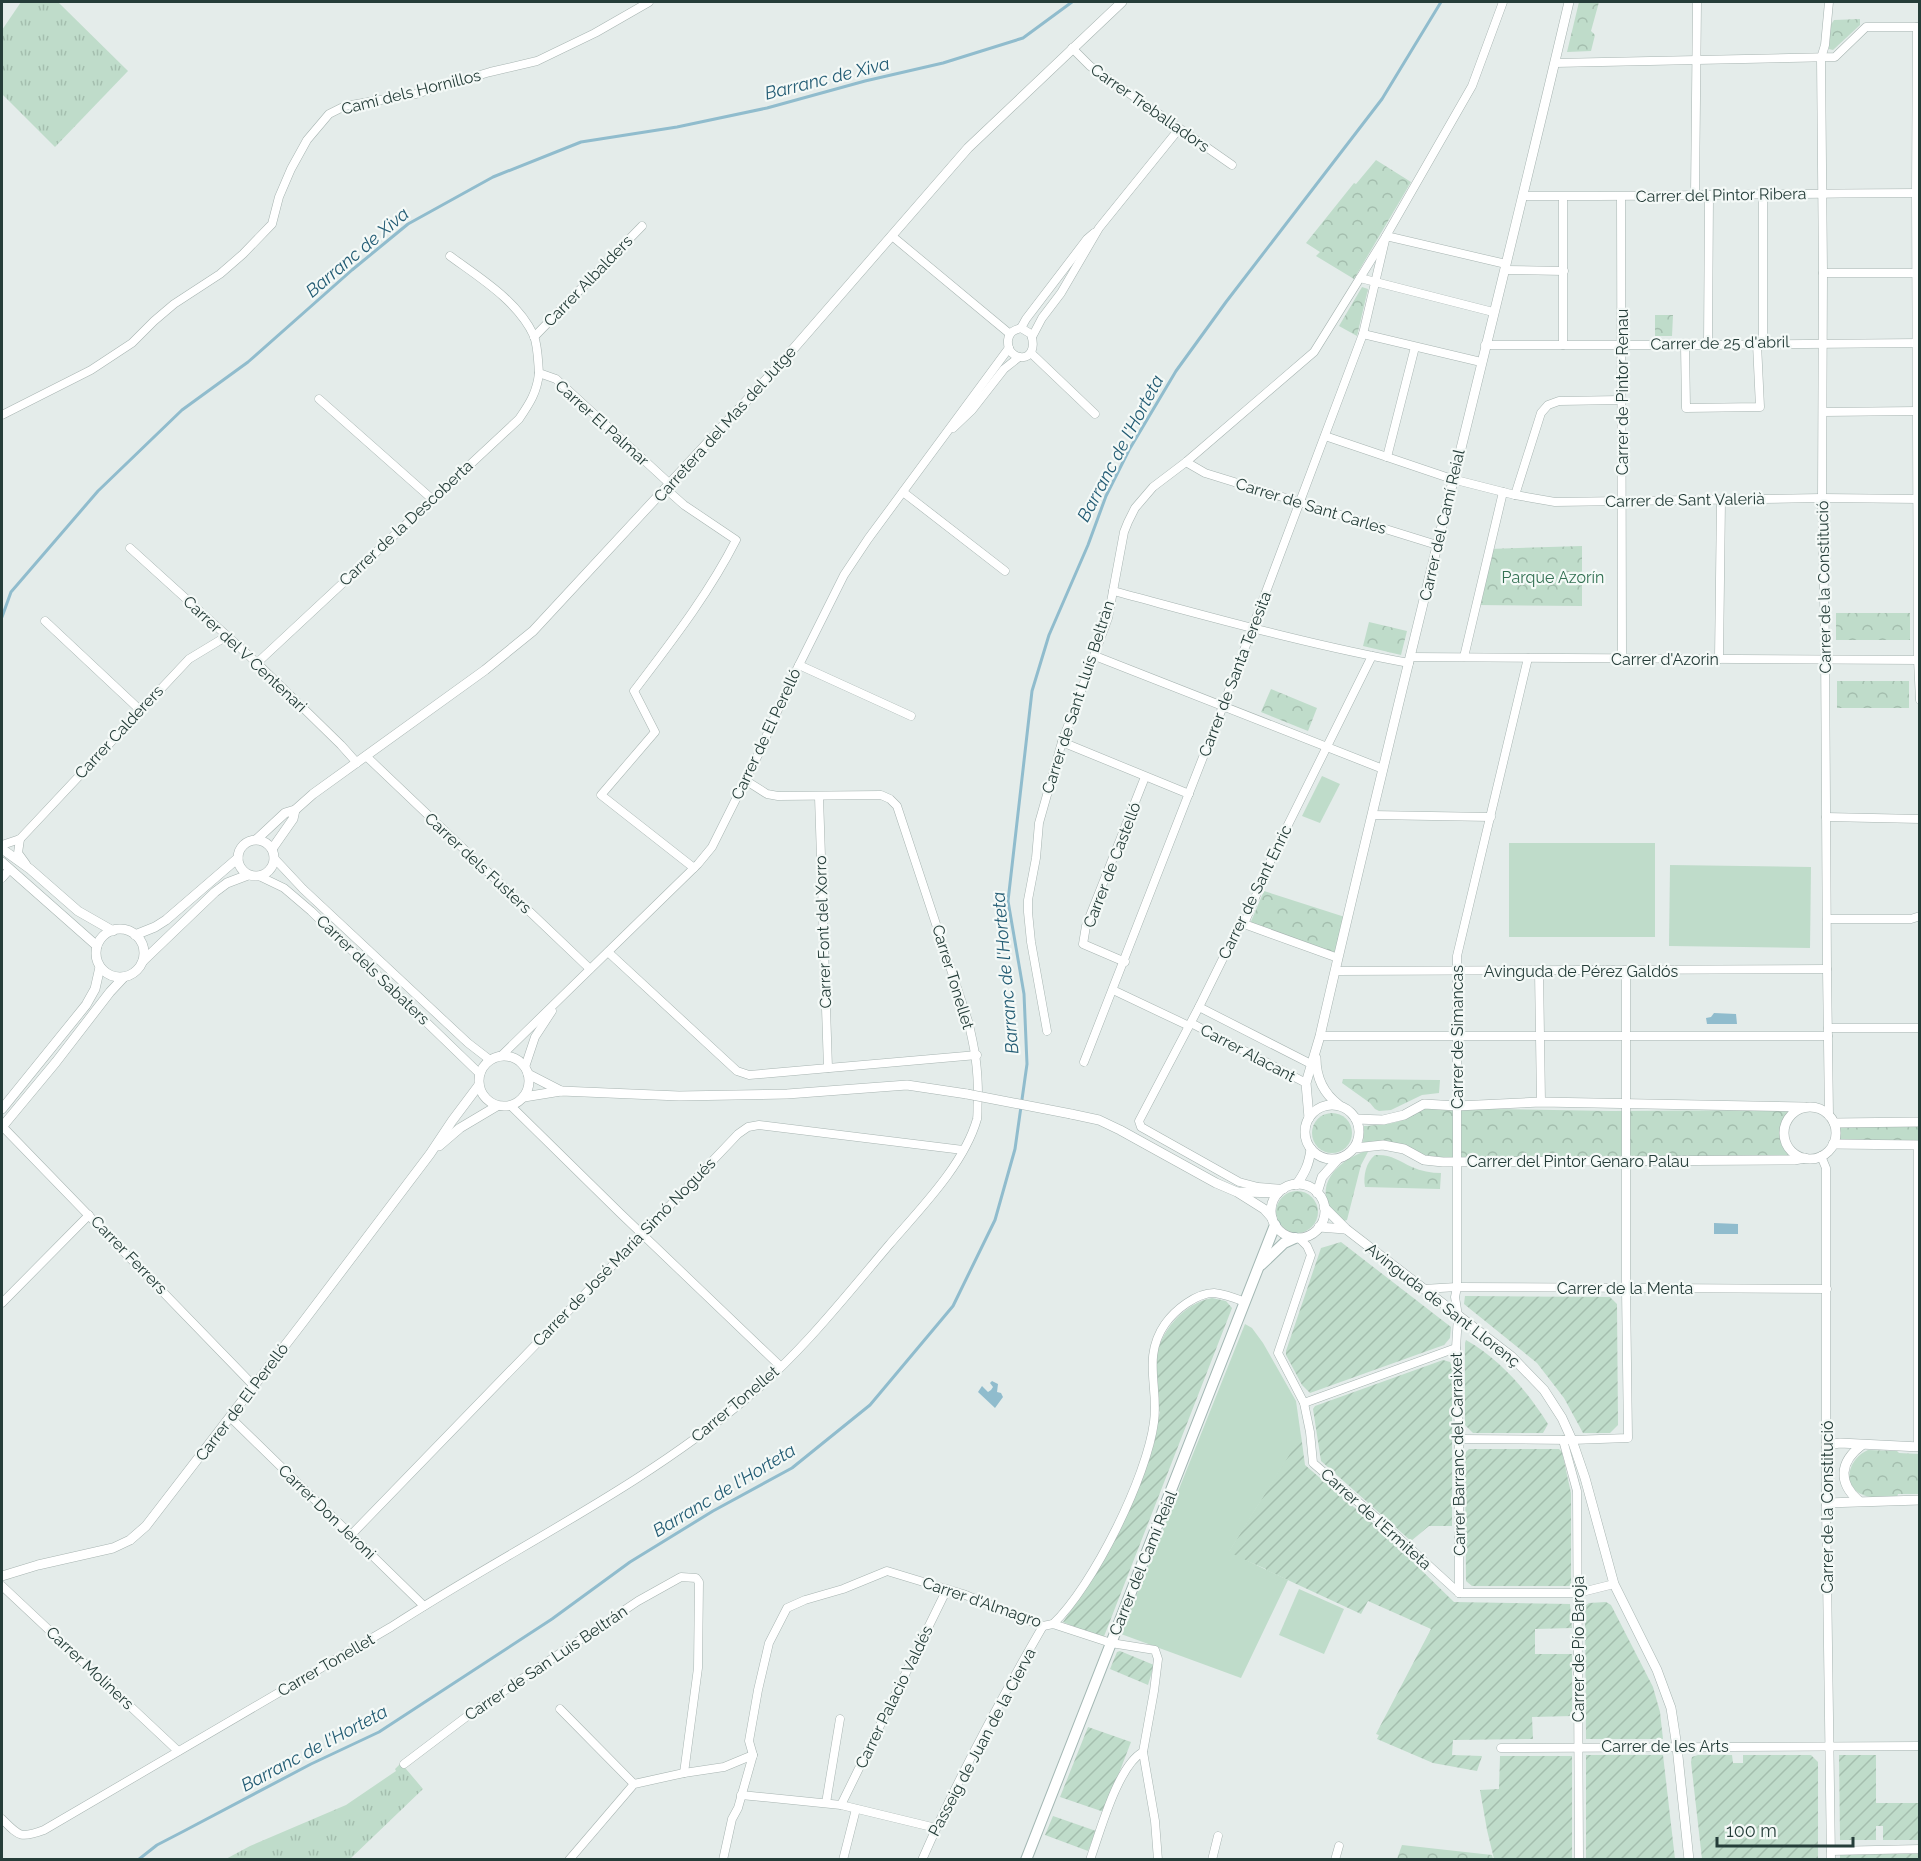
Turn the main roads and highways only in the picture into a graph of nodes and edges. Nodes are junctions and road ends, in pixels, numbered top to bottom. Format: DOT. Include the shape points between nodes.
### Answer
graph roads {
  1 [pos="1273,1221"];
  2 [pos="1297,1238"];
  3 [pos="1259,1267"];
  4 [pos="1026,1860"];
  1 -- 3 [label="main road, Carrer del Camí Reial"];
  2 -- 3 [label="main road, Carrer del Camí Reial" via="1284,1243"];
  3 -- 4 [label="main road, Carrer del Camí Reial"];
}
